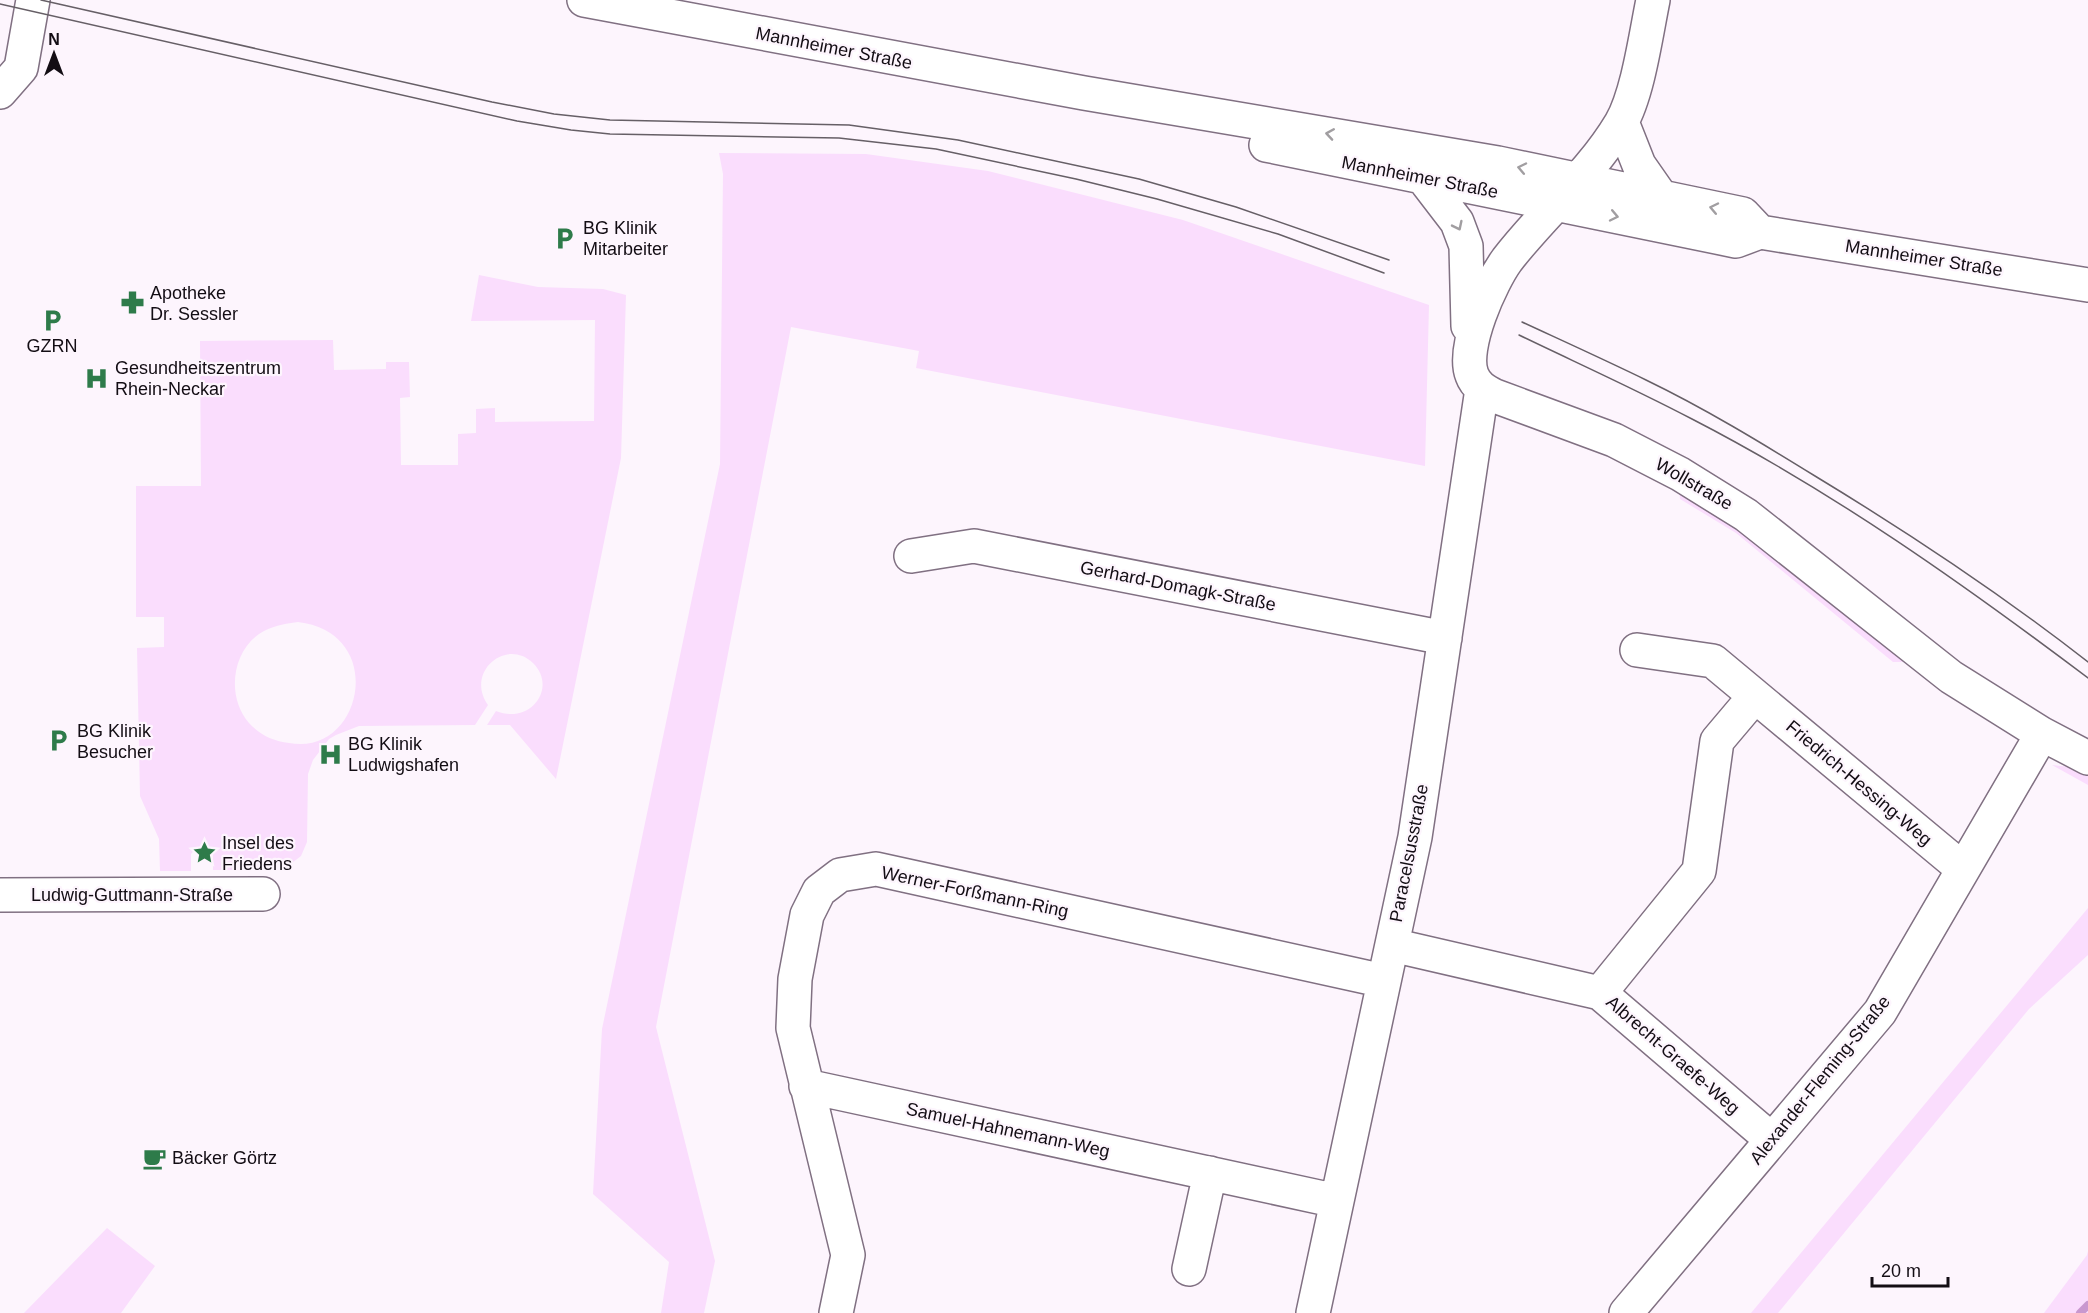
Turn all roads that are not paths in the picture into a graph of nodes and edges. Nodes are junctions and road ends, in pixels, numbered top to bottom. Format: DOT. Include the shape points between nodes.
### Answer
graph roads {
  1 [pos="33,0"];
  2 [pos="584,0"];
  3 [pos="1653,0"];
  4 [pos="0,92"];
  5 [pos="1083,93"];
  6 [pos="1622,122"];
  7 [pos="1424,179"];
  8 [pos="1579,180"];
  9 [pos="1662,198"];
  10 [pos="1557,204"];
  11 [pos="1760,232"];
  12 [pos="2088,285"];
  13 [pos="1476,377"];
  14 [pos="911,556"];
  15 [pos="1445,638"];
  16 [pos="1637,650"];
  17 [pos="1755,696"];
  18 [pos="2042,734"];
  19 [pos="2088,758"];
  20 [pos="1963,869"];
  21 [pos="263,894"];
  22 [pos="0,895"];
  23 [pos="1392,945"];
  24 [pos="1384,981"];
  25 [pos="1600,993"];
  26 [pos="806,1086"];
  27 [pos="1772,1140"];
  28 [pos="1210,1173"];
  29 [pos="1337,1201"];
  30 [pos="1189,1269"];
  31 [pos="844,1311"];
  32 [pos="1313,1313"];
  33 [pos="1626,1313"];
  1 -- 4 [label="street" via="21,68"];
  2 -- 5 [label="street, Mannheimer Straße"];
  3 -- 6 [label="street" via="1642,56"];
  5 -- 7 [label="street, Mannheimer Straße" via="1143,118"];
  8 -- 5 [label="street, Mannheimer Straße, one-way"];
  6 -- 8 [label="street"];
  6 -- 9 [label="street" via="1639,165"];
  7 -- 10 [label="street, Mannheimer Straße"];
  7 -- 13 [label="street, one-way" via="1457,222 1466,246"];
  8 -- 9 [label="street, Mannheimer Straße"];
  8 -- 10 [label="street"];
  11 -- 9 [label="street, Mannheimer Straße, one-way" via="1743,214"];
  10 -- 11 [label="street, Mannheimer Straße, one-way" via="1736,241"];
  10 -- 13 [label="street" via="1506,262 1487,294 1475,327"];
  11 -- 12 [label="street, Mannheimer Straße"];
  13 -- 15 [label="street, Paracelsusstraße"];
  13 -- 18 [label="street, Wollstraße" via="1495,396 1614,440 1680,474 1746,515 1952,677"];
  14 -- 15 [label="street, Gerhard-Domagk-Straße" via="975,546"];
  15 -- 23 [label="street, Paracelsusstraße" via="1415,837"];
  16 -- 17 [label="street, Friedrich-Hessing-Weg" via="1713,661"];
  17 -- 20 [label="street, Friedrich-Hessing-Weg"];
  17 -- 25 [label="street" via="1717,741 1699,871"];
  18 -- 19 [label="street, Wollstraße"];
  18 -- 20 [label="street, Alexander-Fleming-Straße"];
  20 -- 27 [label="street, Alexander-Fleming-Straße" via="1880,1012"];
  21 -- 22 [label="street, Ludwig-Guttmann-Straße"];
  23 -- 24 [label="street, Paracelsusstraße"];
  23 -- 25 [label="street, Albrecht-Graefe-Weg"];
  24 -- 26 [label="street, Werner-Forßmann-Ring" via="876,869 840,874 819,891 807,915 795,979 793,1028"];
  24 -- 29 [label="street, Paracelsusstraße"];
  25 -- 27 [label="street, Albrecht-Graefe-Weg"];
  26 -- 28 [label="street, Samuel-Hahnemann-Weg"];
  26 -- 31 [label="street, Werner-Forßmann-Ring" via="848,1255"];
  27 -- 33 [label="street, Alexander-Fleming-Straße"];
  28 -- 29 [label="street, Samuel-Hahnemann-Weg"];
  28 -- 30 [label="street"];
  29 -- 32 [label="street, Paracelsusstraße"];
}
